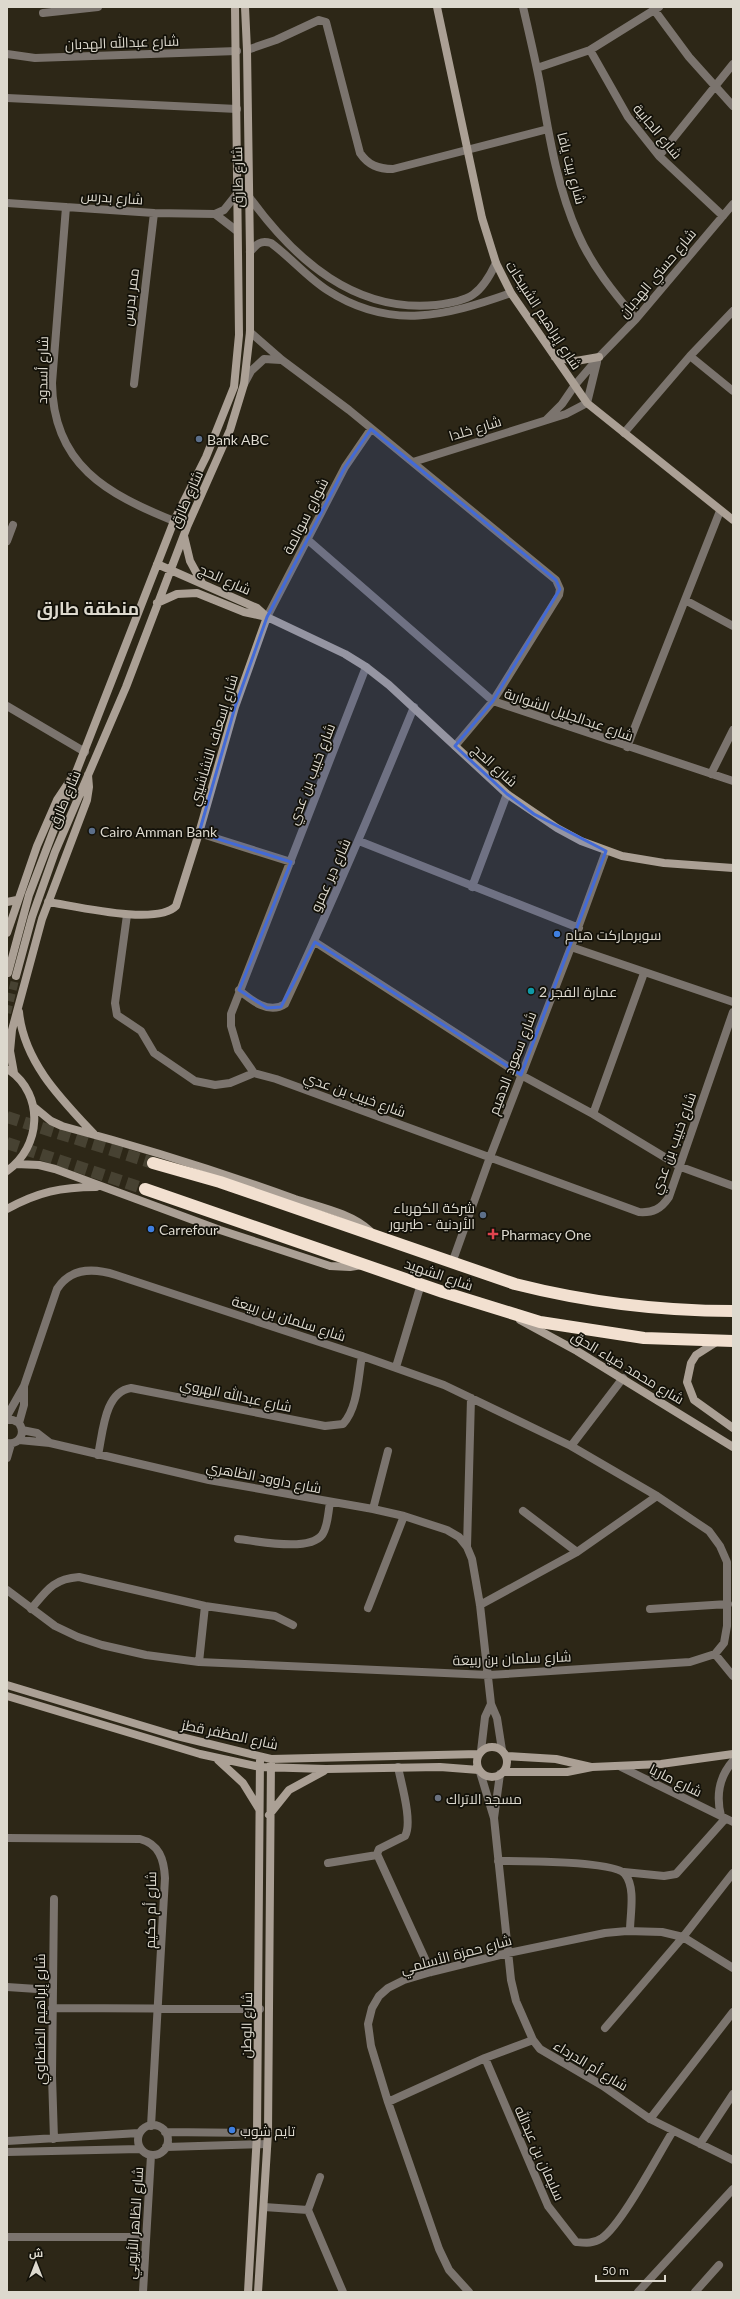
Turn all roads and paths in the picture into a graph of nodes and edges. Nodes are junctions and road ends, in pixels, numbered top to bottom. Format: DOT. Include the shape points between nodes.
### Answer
graph roads {
  1 [pos="98,7"];
  2 [pos="236,7"];
  3 [pos="245,7"];
  4 [pos="437,7"];
  5 [pos="523,7"];
  6 [pos="657,9"];
  7 [pos="43,13"];
  8 [pos="247,50"];
  9 [pos="590,50"];
  10 [pos="237,52"];
  11 [pos="7,54"];
  12 [pos="733,64"];
  13 [pos="537,68"];
  14 [pos="714,87"];
  15 [pos="7,98"];
  16 [pos="733,106"];
  17 [pos="237,109"];
  18 [pos="548,129"];
  19 [pos="469,149"];
  20 [pos="660,156"];
  21 [pos="236,195"];
  22 [pos="250,198"];
  23 [pos="7,204"];
  24 [pos="733,204"];
  25 [pos="66,207"];
  26 [pos="154,213"];
  27 [pos="216,214"];
  28 [pos="723,216"];
  29 [pos="237,231"];
  30 [pos="250,252"];
  31 [pos="496,263"];
  32 [pos="511,293"];
  33 [pos="733,311"];
  34 [pos="636,319"];
  35 [pos="250,332"];
  36 [pos="690,356"];
  37 [pos="555,357"];
  38 [pos="599,357"];
  39 [pos="282,360"];
  40 [pos="134,384"];
  41 [pos="244,384"];
  42 [pos="575,385"];
  43 [pos="733,391"];
  44 [pos="587,403"];
  45 [pos="546,420"];
  46 [pos="371,429"];
  47 [pos="624,433"];
  48 [pos="413,462"];
  49 [pos="720,511"];
  50 [pos="733,520"];
  51 [pos="174,521"];
  52 [pos="13,525"];
  53 [pos="184,536"];
  54 [pos="308,540"];
  55 [pos="7,541"];
  56 [pos="157,564"];
  57 [pos="169,569"];
  58 [pos="203,584"];
  59 [pos="685,600"];
  60 [pos="157,603"];
  61 [pos="267,617"];
  62 [pos="733,626"];
  63 [pos="366,667"];
  64 [pos="493,701"];
  65 [pos="7,706"];
  66 [pos="414,707"];
  67 [pos="733,730"];
  68 [pos="454,746"];
  69 [pos="627,747"];
  70 [pos="85,752"];
  71 [pos="76,774"];
  72 [pos="88,774"];
  73 [pos="711,774"];
  74 [pos="733,781"];
  75 [pos="507,794"];
  76 [pos="199,833"];
  77 [pos="359,841"];
  78 [pos="606,851"];
  79 [pos="291,862"];
  80 [pos="733,868"];
  81 [pos="472,887"];
  82 [pos="18,900"];
  83 [pos="7,902"];
  84 [pos="48,902"];
  85 [pos="127,915"];
  86 [pos="578,928"];
  87 [pos="7,933"];
  88 [pos="315,942"];
  89 [pos="571,947"];
  90 [pos="12,974"];
  91 [pos="644,974"];
  92 [pos="239,990"];
  93 [pos="733,1002"];
  94 [pos="18,1008"];
  95 [pos="733,1012"];
  96 [pos="11,1024"];
  97 [pos="10,1070"];
  98 [pos="254,1073"];
  99 [pos="521,1075"];
  100 [pos="34,1107"];
  101 [pos="593,1114"];
  102 [pos="95,1135"];
  103 [pos="490,1157"];
  104 [pos="153,1163"];
  105 [pos="16,1164"];
  106 [pos="681,1167"];
  107 [pos="7,1171"];
  108 [pos="733,1186"];
  109 [pos="102,1187"];
  110 [pos="145,1189"];
  111 [pos="7,1209"];
  112 [pos="376,1238"];
  113 [pos="452,1263"];
  114 [pos="364,1264"];
  115 [pos="421,1284"];
  116 [pos="733,1311"];
  117 [pos="507,1313"];
  118 [pos="718,1341"];
  119 [pos="733,1341"];
  120 [pos="362,1356"];
  121 [pos="396,1367"];
  122 [pos="623,1378"];
  123 [pos="24,1386"];
  124 [pos="471,1398"];
  125 [pos="7,1416"];
  126 [pos="7,1420"];
  127 [pos="21,1426"];
  128 [pos="733,1428"];
  129 [pos="12,1442"];
  130 [pos="50,1443"];
  131 [pos="732,1445"];
  132 [pos="571,1446"];
  133 [pos="388,1451"];
  134 [pos="98,1456"];
  135 [pos="7,1458"];
  136 [pos="657,1496"];
  137 [pos="330,1503"];
  138 [pos="373,1509"];
  139 [pos="523,1511"];
  140 [pos="404,1516"];
  141 [pos="238,1539"];
  142 [pos="467,1547"];
  143 [pos="578,1552"];
  144 [pos="7,1590"];
  145 [pos="728,1604"];
  146 [pos="480,1605"];
  147 [pos="205,1606"];
  148 [pos="368,1608"];
  149 [pos="31,1609"];
  150 [pos="650,1609"];
  151 [pos="293,1625"];
  152 [pos="715,1654"];
  153 [pos="199,1662"];
  154 [pos="488,1675"];
  155 [pos="733,1676"];
  156 [pos="7,1685"];
  157 [pos="7,1696"];
  158 [pos="491,1704"];
  159 [pos="480,1752"];
  160 [pos="504,1753"];
  161 [pos="733,1754"];
  162 [pos="260,1757"];
  163 [pos="216,1758"];
  164 [pos="271,1759"];
  165 [pos="733,1761"];
  166 [pos="260,1767"];
  167 [pos="398,1767"];
  168 [pos="621,1767"];
  169 [pos="270,1768"];
  170 [pos="592,1768"];
  171 [pos="326,1769"];
  172 [pos="479,1771"];
  173 [pos="502,1773"];
  174 [pos="259,1810"];
  175 [pos="269,1816"];
  176 [pos="494,1818"];
  177 [pos="726,1819"];
  178 [pos="7,1838"];
  179 [pos="377,1855"];
  180 [pos="498,1861"];
  181 [pos="328,1863"];
  182 [pos="624,1872"];
  183 [pos="733,1873"];
  184 [pos="54,1899"];
  185 [pos="630,1931"];
  186 [pos="683,1937"];
  187 [pos="508,1953"];
  188 [pos="733,1968"];
  189 [pos="431,1972"];
  190 [pos="7,1987"];
  191 [pos="52,1990"];
  192 [pos="52,2008"];
  193 [pos="260,2009"];
  194 [pos="159,2010"];
  195 [pos="733,2012"];
  196 [pos="605,2028"];
  197 [pos="533,2040"];
  198 [pos="485,2058"];
  199 [pos="733,2094"];
  200 [pos="388,2102"];
  201 [pos="650,2119"];
  202 [pos="151,2126"];
  203 [pos="673,2131"];
  204 [pos="165,2132"];
  205 [pos="268,2133"];
  206 [pos="139,2134"];
  207 [pos="257,2134"];
  208 [pos="54,2139"];
  209 [pos="7,2141"];
  210 [pos="257,2144"];
  211 [pos="267,2144"];
  212 [pos="700,2144"];
  213 [pos="166,2147"];
  214 [pos="140,2149"];
  215 [pos="7,2152"];
  216 [pos="151,2155"];
  217 [pos="733,2160"];
  218 [pos="320,2178"];
  219 [pos="733,2189"];
  220 [pos="264,2207"];
  221 [pos="308,2210"];
  222 [pos="7,2237"];
  223 [pos="146,2237"];
  224 [pos="719,2265"];
  225 [pos="143,2292"];
  226 [pos="248,2292"];
  227 [pos="258,2292"];
  228 [pos="343,2292"];
  229 [pos="469,2292"];
  230 [pos="638,2292"];
  231 [pos="695,2292"];
  1 -- 7 [label="street"];
  2 -- 10 [label="street, شارع طارق"];
  3 -- 8 [label="street, شارع طارق"];
  4 -- 19 [label="street, شارع إبراهيم الشبيكات"];
  5 -- 13 [label="street, شارع بيت يافا"];
  6 -- 9 [label="street"];
  6 -- 14 [label="street"];
  8 -- 19 [label="street" via="322,19 329,29 356,142 364,160 381,169 393,169"];
  8 -- 22 [label="street, شارع طارق"];
  9 -- 13 [label="street"];
  9 -- 20 [label="street, شارع الجابية" via="624,111"];
  10 -- 11 [label="street, شارع عبدالله الهدبان" via="35,58"];
  10 -- 17 [label="street, شارع طارق"];
  12 -- 14 [label="street"];
  13 -- 18 [label="street, شارع بيت يافا"];
  14 -- 16 [label="street"];
  14 -- 20 [label="street"];
  15 -- 17 [label="street"];
  17 -- 21 [label="street, شارع طارق"];
  18 -- 19 [label="street"];
  18 -- 34 [label="street, شارع بيت يافا" via="561,188 578,234 592,262"];
  19 -- 31 [label="street, شارع إبراهيم الشبيكات" via="482,218"];
  20 -- 28 [label="street, شارع الجابية"];
  21 -- 27 [label="street" via="224,210"];
  21 -- 29 [label="street, شارع طارق"];
  22 -- 30 [label="street, شارع طارق"];
  22 -- 31 [label="street" via="284,238 332,280 352,292 375,301 420,306 462,300 481,290"];
  23 -- 25 [label="street, شارع بدرس"];
  24 -- 28 [label="street, شارع حسني الهدبان"];
  25 -- 26 [label="street, شارع بدرس"];
  25 -- 51 [label="street, شارع أسدود" via="52,383 52,404 62,435 71,452 104,487 146,510"];
  26 -- 27 [label="street, شارع بدرس"];
  26 -- 40 [label="street, ممر بدرس"];
  27 -- 29 [label="street"];
  28 -- 34 [label="street, شارع حسني الهدبان"];
  29 -- 51 [label="street, شارع طارق" via="239,335 234,387 206,457"];
  30 -- 32 [label="street" via="260,242 271,243 326,289 356,305 385,314 444,314"];
  30 -- 35 [label="street, شارع طارق"];
  31 -- 32 [label="street, شارع إبراهيم الشبيكات"];
  32 -- 37 [label="street, شارع إبراهيم الشبيكات"];
  33 -- 36 [label="street"];
  34 -- 38 [label="street, شارع حسني الهدبان"];
  35 -- 39 [label="street"];
  35 -- 41 [label="street, شارع طارق"];
  36 -- 43 [label="street"];
  36 -- 47 [label="street"];
  37 -- 38 [label="street" via="576,361"];
  37 -- 42 [label="street, شارع إبراهيم الشبيكات"];
  38 -- 42 [label="street, شارع حسني الهدبان"];
  38 -- 44 [label="street, شارع حسني الهدبان"];
  39 -- 41 [label="street" via="264,359 251,371"];
  39 -- 46 [label="street"];
  41 -- 53 [label="street, شارع طارق" via="230,430"];
  42 -- 44 [label="street, شارع إبراهيم الشبيكات"];
  42 -- 45 [label="street, شارع خلدا" via="562,404"];
  44 -- 45 [label="street, شارع خلدا" via="566,414"];
  44 -- 47 [label="street, شارع إبراهيم الشبيكات"];
  45 -- 48 [label="street, شارع خلدا"];
  46 -- 48 [label="street"];
  46 -- 54 [label="street, شوارع سوالمة" via="344,467"];
  47 -- 49 [label="street, شارع إبراهيم الشبيكات"];
  48 -- 64 [label="street" via="556,580 560,589 559,595"];
  49 -- 50 [label="street, شارع إبراهيم الشبيكات"];
  49 -- 59 [label="street"];
  51 -- 56 [label="street, شارع طارق"];
  52 -- 55 [label="street"];
  53 -- 57 [label="street, شارع طارق"];
  53 -- 58 [label="street" via="190,561"];
  54 -- 61 [label="street, شوارع سوالمة"];
  54 -- 64 [label="street, شارع عبدالجليل الشواربة"];
  56 -- 57 [label="street, شارع الحج"];
  56 -- 70 [label="street, شارع طارق"];
  57 -- 58 [label="street, شارع الحج"];
  57 -- 60 [label="street, شارع طارق"];
  58 -- 61 [label="street, شارع الحج" via="256,608"];
  59 -- 62 [label="street"];
  59 -- 69 [label="street"];
  60 -- 61 [label="street, شارع الحج" via="177,594 197,593 244,612"];
  60 -- 72 [label="street, شارع طارق" via="126,687"];
  61 -- 63 [label="street, شارع الحج" via="345,654"];
  61 -- 76 [label="street, شارع إسعاف النشاشيبي" via="235,707"];
  63 -- 66 [label="street, شارع الحج"];
  63 -- 79 [label="street, شارع خبيب بن عدي"];
  64 -- 68 [label="street"];
  64 -- 69 [label="street, شارع عبدالجليل الشواربة"];
  65 -- 70 [label="street"];
  66 -- 68 [label="street, شارع الحج"];
  66 -- 77 [label="street, شارع دير عمرو"];
  67 -- 73 [label="street"];
  68 -- 75 [label="street, شارع الحج"];
  69 -- 73 [label="street, شارع عبدالجليل الشواربة"];
  70 -- 71 [label="street, شارع طارق"];
  71 -- 82 [label="street" via="57,800"];
  71 -- 90 [label="street, شارع طارق" via="30,895"];
  72 -- 84 [label="street" via="89,788 86,800"];
  72 -- 90 [label="street, شارع طارق" via="58,845"];
  73 -- 74 [label="street, شارع عبدالجليل الشواربة"];
  75 -- 78 [label="street, شارع الحج" via="557,828"];
  75 -- 81 [label="street"];
  76 -- 79 [label="street"];
  76 -- 85 [label="street, شارع إسعاف النشاشيبي" via="176,906 164,914"];
  77 -- 81 [label="street"];
  77 -- 88 [label="street, شارع دير عمرو"];
  78 -- 80 [label="street, شارع الحج" via="664,863"];
  78 -- 86 [label="street, شارع سعود الدهيم"];
  79 -- 92 [label="street, شارع خبيب بن عدي"];
  81 -- 86 [label="street"];
  82 -- 83 [label="street"];
  82 -- 87 [label="street"];
  84 -- 85 [label="street, شارع إسعاف النشاشيبي"];
  84 -- 94 [label="street"];
  85 -- 98 [label="street" via="115,1003 117,1015 140,1031 154,1053 195,1081 216,1085 230,1083"];
  86 -- 89 [label="street, شارع سعود الدهيم"];
  88 -- 92 [label="street, شارع دير عمرو" via="281,1007 267,1008"];
  88 -- 99 [label="street"];
  89 -- 91 [label="street"];
  89 -- 99 [label="street, شارع سعود الدهيم"];
  91 -- 93 [label="street"];
  91 -- 101 [label="street"];
  92 -- 98 [label="street, شارع خبيب بن عدي" via="231,1014 231,1026 238,1050"];
  94 -- 96 [label="street"];
  94 -- 102 [label="street" via="23,1034 35,1062 68,1106"];
  95 -- 106 [label="street, شارع خبيب بن عدي"];
  96 -- 97 [label="street"];
  97 -- 100 [label="street" via="26,1088"];
  98 -- 103 [label="street, شارع خبيب بن عدي"];
  99 -- 101 [label="street"];
  99 -- 103 [label="street, شارع سعود الدهيم"];
  100 -- 102 [label="street" via="58,1124"];
  100 -- 105 [label="street" via="32,1138"];
  101 -- 106 [label="street"];
  102 -- 112 [label="street" via="199,1165 351,1218 366,1227"];
  103 -- 106 [label="street, شارع خبيب بن عدي" via="639,1212 656,1211 663,1206"];
  103 -- 113 [label="street, شارع سعود الدهيم"];
  104 -- 112 [label="highway, شارع الشهيد" via="220,1182"];
  105 -- 107 [label="street"];
  105 -- 109 [label="street" via="45,1166"];
  106 -- 108 [label="street"];
  109 -- 111 [label="street" via="40,1193"];
  109 -- 114 [label="street" via="330,1266 350,1267"];
  110 -- 114 [label="highway, شارع الشهيد"];
  112 -- 113 [label="highway, شارع الشهيد"];
  113 -- 116 [label="highway, شارع الشهيد" via="515,1284 599,1301 652,1308"];
  114 -- 115 [label="highway, شارع الشهيد"];
  115 -- 117 [label="highway, شارع الشهيد"];
  115 -- 121 [label="street"];
  117 -- 118 [label="highway, شارع الشهيد" via="540,1322 644,1338"];
  117 -- 122 [label="street, شارع محمد ضياء الحق"];
  118 -- 119 [label="highway, شارع الشهيد"];
  118 -- 128 [label="street, شارع محمد ضياء الحق" via="696,1355 691,1363 687,1382 694,1400"];
  120 -- 121 [label="street, شارع سلمان بن ربيعة"];
  120 -- 123 [label="street, شارع سلمان بن ربيعة" via="100,1270 86,1270 63,1280 57,1289"];
  120 -- 134 [label="street, شارع عبدالله الهروي" via="350,1418 343,1424 325,1426 131,1388 122,1390 113,1399"];
  121 -- 124 [label="street, شارع سلمان بن ربيعة"];
  122 -- 131 [label="street, شارع محمد ضياء الحق"];
  122 -- 132 [label="street"];
  123 -- 125 [label="street, شارع سلمان بن ربيعة"];
  123 -- 127 [label="street, شارع سلمان بن ربيعة"];
  124 -- 132 [label="street, شارع سلمان بن ربيعة"];
  124 -- 142 [label="street"];
  126 -- 127 [label="street, شارع داوود الظاهري" via="13,1420"];
  127 -- 129 [label="street, شارع سلمان بن ربيعة"];
  127 -- 130 [label="street, شارع داوود الظاهري" via="37,1433"];
  129 -- 130 [label="street, شارع داوود الظاهري"];
  129 -- 135 [label="street"];
  130 -- 134 [label="street, شارع داوود الظاهري"];
  132 -- 136 [label="street"];
  133 -- 138 [label="street"];
  134 -- 137 [label="street, شارع داوود الظاهري"];
  136 -- 143 [label="street"];
  136 -- 145 [label="street" via="709,1531 720,1546 727,1562"];
  137 -- 138 [label="street, شارع داوود الظاهري"];
  137 -- 141 [label="street" via="325,1530 313,1542 292,1545"];
  138 -- 140 [label="street, شارع داوود الظاهري"];
  139 -- 143 [label="street"];
  140 -- 142 [label="street, شارع داوود الظاهري" via="447,1530 459,1537"];
  140 -- 148 [label="street"];
  142 -- 146 [label="street" via="472,1559"];
  143 -- 146 [label="street"];
  144 -- 149 [label="street, شارع سلمان بن ربيعة"];
  145 -- 150 [label="street"];
  145 -- 152 [label="street" via="726,1637"];
  146 -- 154 [label="street"];
  147 -- 149 [label="street" via="79,1576 59,1580 50,1586"];
  147 -- 151 [label="street" via="275,1616"];
  147 -- 153 [label="street"];
  149 -- 153 [label="street, شارع سلمان بن ربيعة" via="66,1632 102,1645 146,1655"];
  152 -- 154 [label="street, شارع سلمان بن ربيعة" via="677,1664"];
  152 -- 155 [label="street"];
  153 -- 154 [label="street, شارع سلمان بن ربيعة"];
  154 -- 158 [label="street"];
  156 -- 162 [label="street, شارع المظفر قطز" via="173,1735"];
  157 -- 163 [label="street, شارع المظفر قطز"];
  158 -- 159 [label="street" via="485,1717"];
  158 -- 160 [label="street" via="497,1718"];
  159 -- 160 [label="street" via="491,1747"];
  159 -- 164 [label="street, شارع المظفر قطز"];
  159 -- 172 [label="street" via="476,1762"];
  160 -- 170 [label="street" via="556,1759"];
  160 -- 173 [label="street" via="506,1767"];
  161 -- 168 [label="street"];
  162 -- 164 [label="street, شارع المظفر قطز"];
  162 -- 166 [label="street, شارع الوطن"];
  163 -- 166 [label="street, شارع المظفر قطز"];
  163 -- 174 [label="street" via="243,1783"];
  164 -- 169 [label="street, شارع الوطن"];
  165 -- 177 [label="street, شارع ماريا" via="719,1791"];
  166 -- 169 [label="street, شارع المظفر قطز"];
  166 -- 174 [label="street, شارع الوطن"];
  167 -- 171 [label="street, شارع المظفر قطز"];
  167 -- 172 [label="street, شارع المظفر قطز"];
  167 -- 179 [label="street" via="406,1809 407,1832 405,1836 379,1849"];
  168 -- 170 [label="street"];
  168 -- 177 [label="street, شارع ماريا"];
  169 -- 171 [label="street, شارع المظفر قطز"];
  169 -- 175 [label="street, شارع الوطن"];
  170 -- 173 [label="street" via="556,1773"];
  171 -- 175 [label="street" via="289,1790"];
  172 -- 173 [label="street" via="488,1776"];
  172 -- 176 [label="street, شارع أم الدرداء"];
  173 -- 176 [label="street, شارع أم الدرداء"];
  174 -- 193 [label="street, شارع الوطن"];
  175 -- 205 [label="street, شارع الوطن"];
  176 -- 180 [label="street, شارع أم الدرداء"];
  177 -- 182 [label="street" via="676,1874 664,1876"];
  178 -- 194 [label="street, شارع أم حكيم" via="140,1839 155,1846 164,1867 165,1878"];
  179 -- 181 [label="street"];
  179 -- 189 [label="street"];
  180 -- 182 [label="street" via="605,1865"];
  180 -- 187 [label="street, شارع أم الدرداء"];
  182 -- 185 [label="street" via="631,1891"];
  183 -- 186 [label="street"];
  184 -- 191 [label="street, شارع إبراهيم الطنطاوي"];
  185 -- 186 [label="street, شارع حمزة الأسلمي" via="662,1932"];
  185 -- 187 [label="street, شارع حمزة الأسلمي" via="605,1933"];
  186 -- 188 [label="street, شارع حمزة الأسلمي"];
  186 -- 196 [label="street"];
  187 -- 189 [label="street, شارع حمزة الأسلمي"];
  187 -- 197 [label="street, شارع أم الدرداء" via="516,2001"];
  189 -- 200 [label="street, شارع حمزة الأسلمي" via="388,1988 379,1996 372,2008 368,2024"];
  190 -- 191 [label="street"];
  191 -- 192 [label="street, شارع إبراهيم الطنطاوي"];
  192 -- 194 [label="street"];
  192 -- 208 [label="street, شارع إبراهيم الطنطاوي"];
  193 -- 194 [label="street"];
  193 -- 207 [label="street, شارع الوطن"];
  194 -- 202 [label="street, شارع أم حكيم"];
  195 -- 201 [label="street"];
  197 -- 198 [label="street"];
  197 -- 201 [label="street, شارع أم الدرداء" via="549,2056 603,2086"];
  198 -- 200 [label="street"];
  198 -- 203 [label="street, سليمان بن عبدالله" via="548,2206 576,2242 593,2243 607,2234"];
  199 -- 212 [label="street"];
  200 -- 229 [label="street, شارع حمزة الأسلمي" via="439,2249 449,2270"];
  201 -- 203 [label="street, شارع أم الدرداء"];
  202 -- 204 [label="street"];
  202 -- 206 [label="street"];
  203 -- 212 [label="street, شارع أم الدرداء"];
  204 -- 207 [label="street"];
  204 -- 213 [label="street" via="168,2139"];
  205 -- 207 [label="street"];
  205 -- 211 [label="street, شارع الوطن"];
  206 -- 208 [label="street"];
  206 -- 214 [label="street"];
  207 -- 210 [label="street, شارع الوطن"];
  208 -- 209 [label="street"];
  210 -- 211 [label="street"];
  210 -- 213 [label="street"];
  210 -- 226 [label="street, شارع الوطن"];
  211 -- 220 [label="street, شارع الوطن"];
  212 -- 217 [label="street, شارع أم الدرداء"];
  213 -- 216 [label="street" via="157,2155"];
  214 -- 215 [label="street"];
  214 -- 216 [label="street"];
  216 -- 223 [label="street, شارع الظاهر الأيوبي"];
  218 -- 221 [label="street"];
  219 -- 230 [label="street"];
  220 -- 221 [label="street"];
  220 -- 227 [label="street, شارع الوطن"];
  221 -- 228 [label="street"];
  222 -- 223 [label="street"];
  223 -- 225 [label="street, شارع الظاهر الأيوبي"];
  224 -- 231 [label="street"];
}
